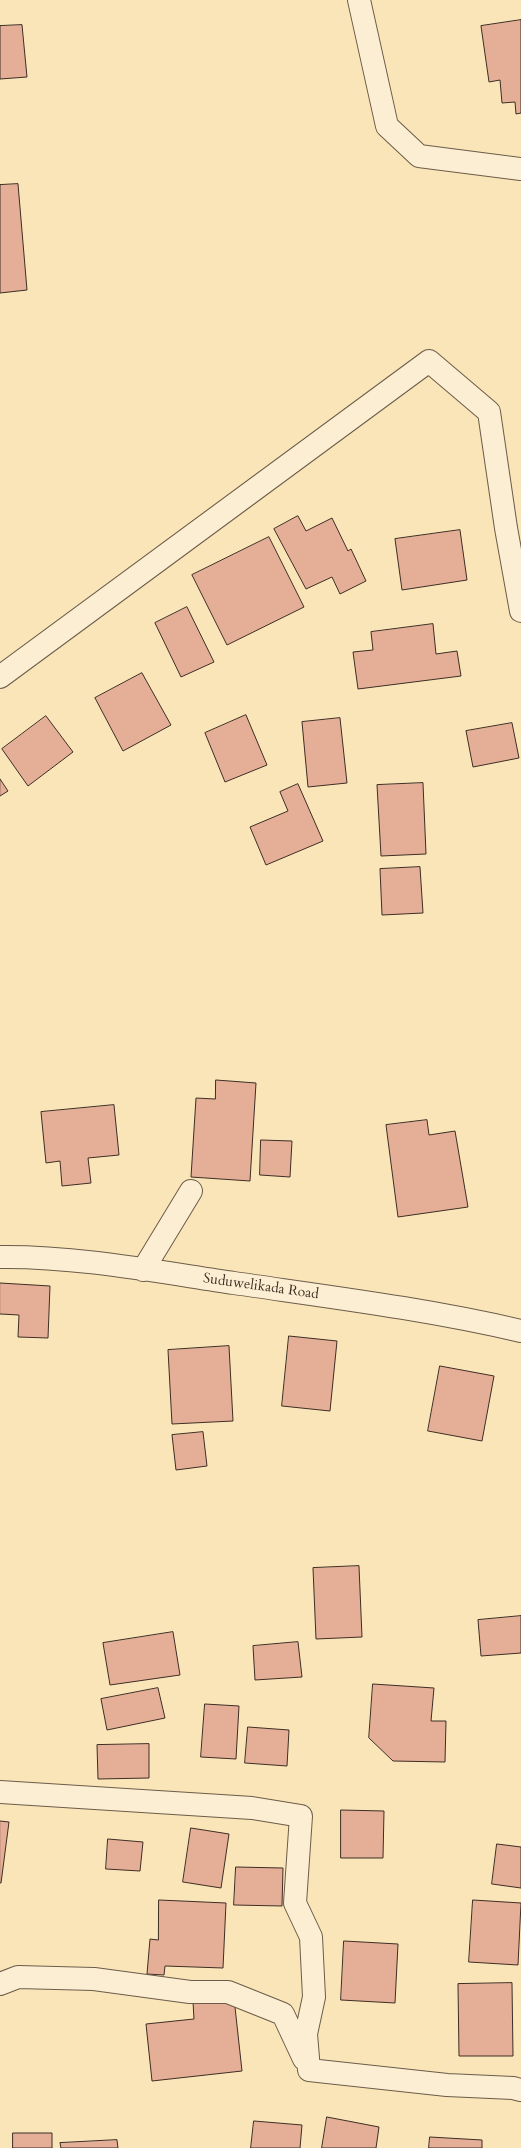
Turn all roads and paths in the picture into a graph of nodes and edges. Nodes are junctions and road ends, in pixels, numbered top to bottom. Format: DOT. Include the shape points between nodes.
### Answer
graph roads {
  1 [pos="359,0"];
  2 [pos="521,169"];
  3 [pos="521,611"];
  4 [pos="0,677"];
  5 [pos="191,1191"];
  6 [pos="0,1256"];
  7 [pos="143,1270"];
  8 [pos="521,1331"];
  9 [pos="0,1792"];
  10 [pos="0,1984"];
  11 [pos="309,2070"];
  12 [pos="521,2090"];
  1 -- 2 [label="street" via="387,126 419,156"];
  3 -- 4 [label="street" via="506,528 490,412 429,361"];
  5 -- 7 [label="street"];
  6 -- 7 [label="street, Suduwelikada Road" via="28,1256"];
  7 -- 8 [label="street, Suduwelikada Road" via="457,1316"];
  9 -- 11 [label="street" via="252,1808 301,1816 295,1903 311,1937 314,1997 306,2034"];
  10 -- 11 [label="street" via="18,1977 94,1979 190,1992 228,1992 283,2014"];
  11 -- 12 [label="street"];
}
